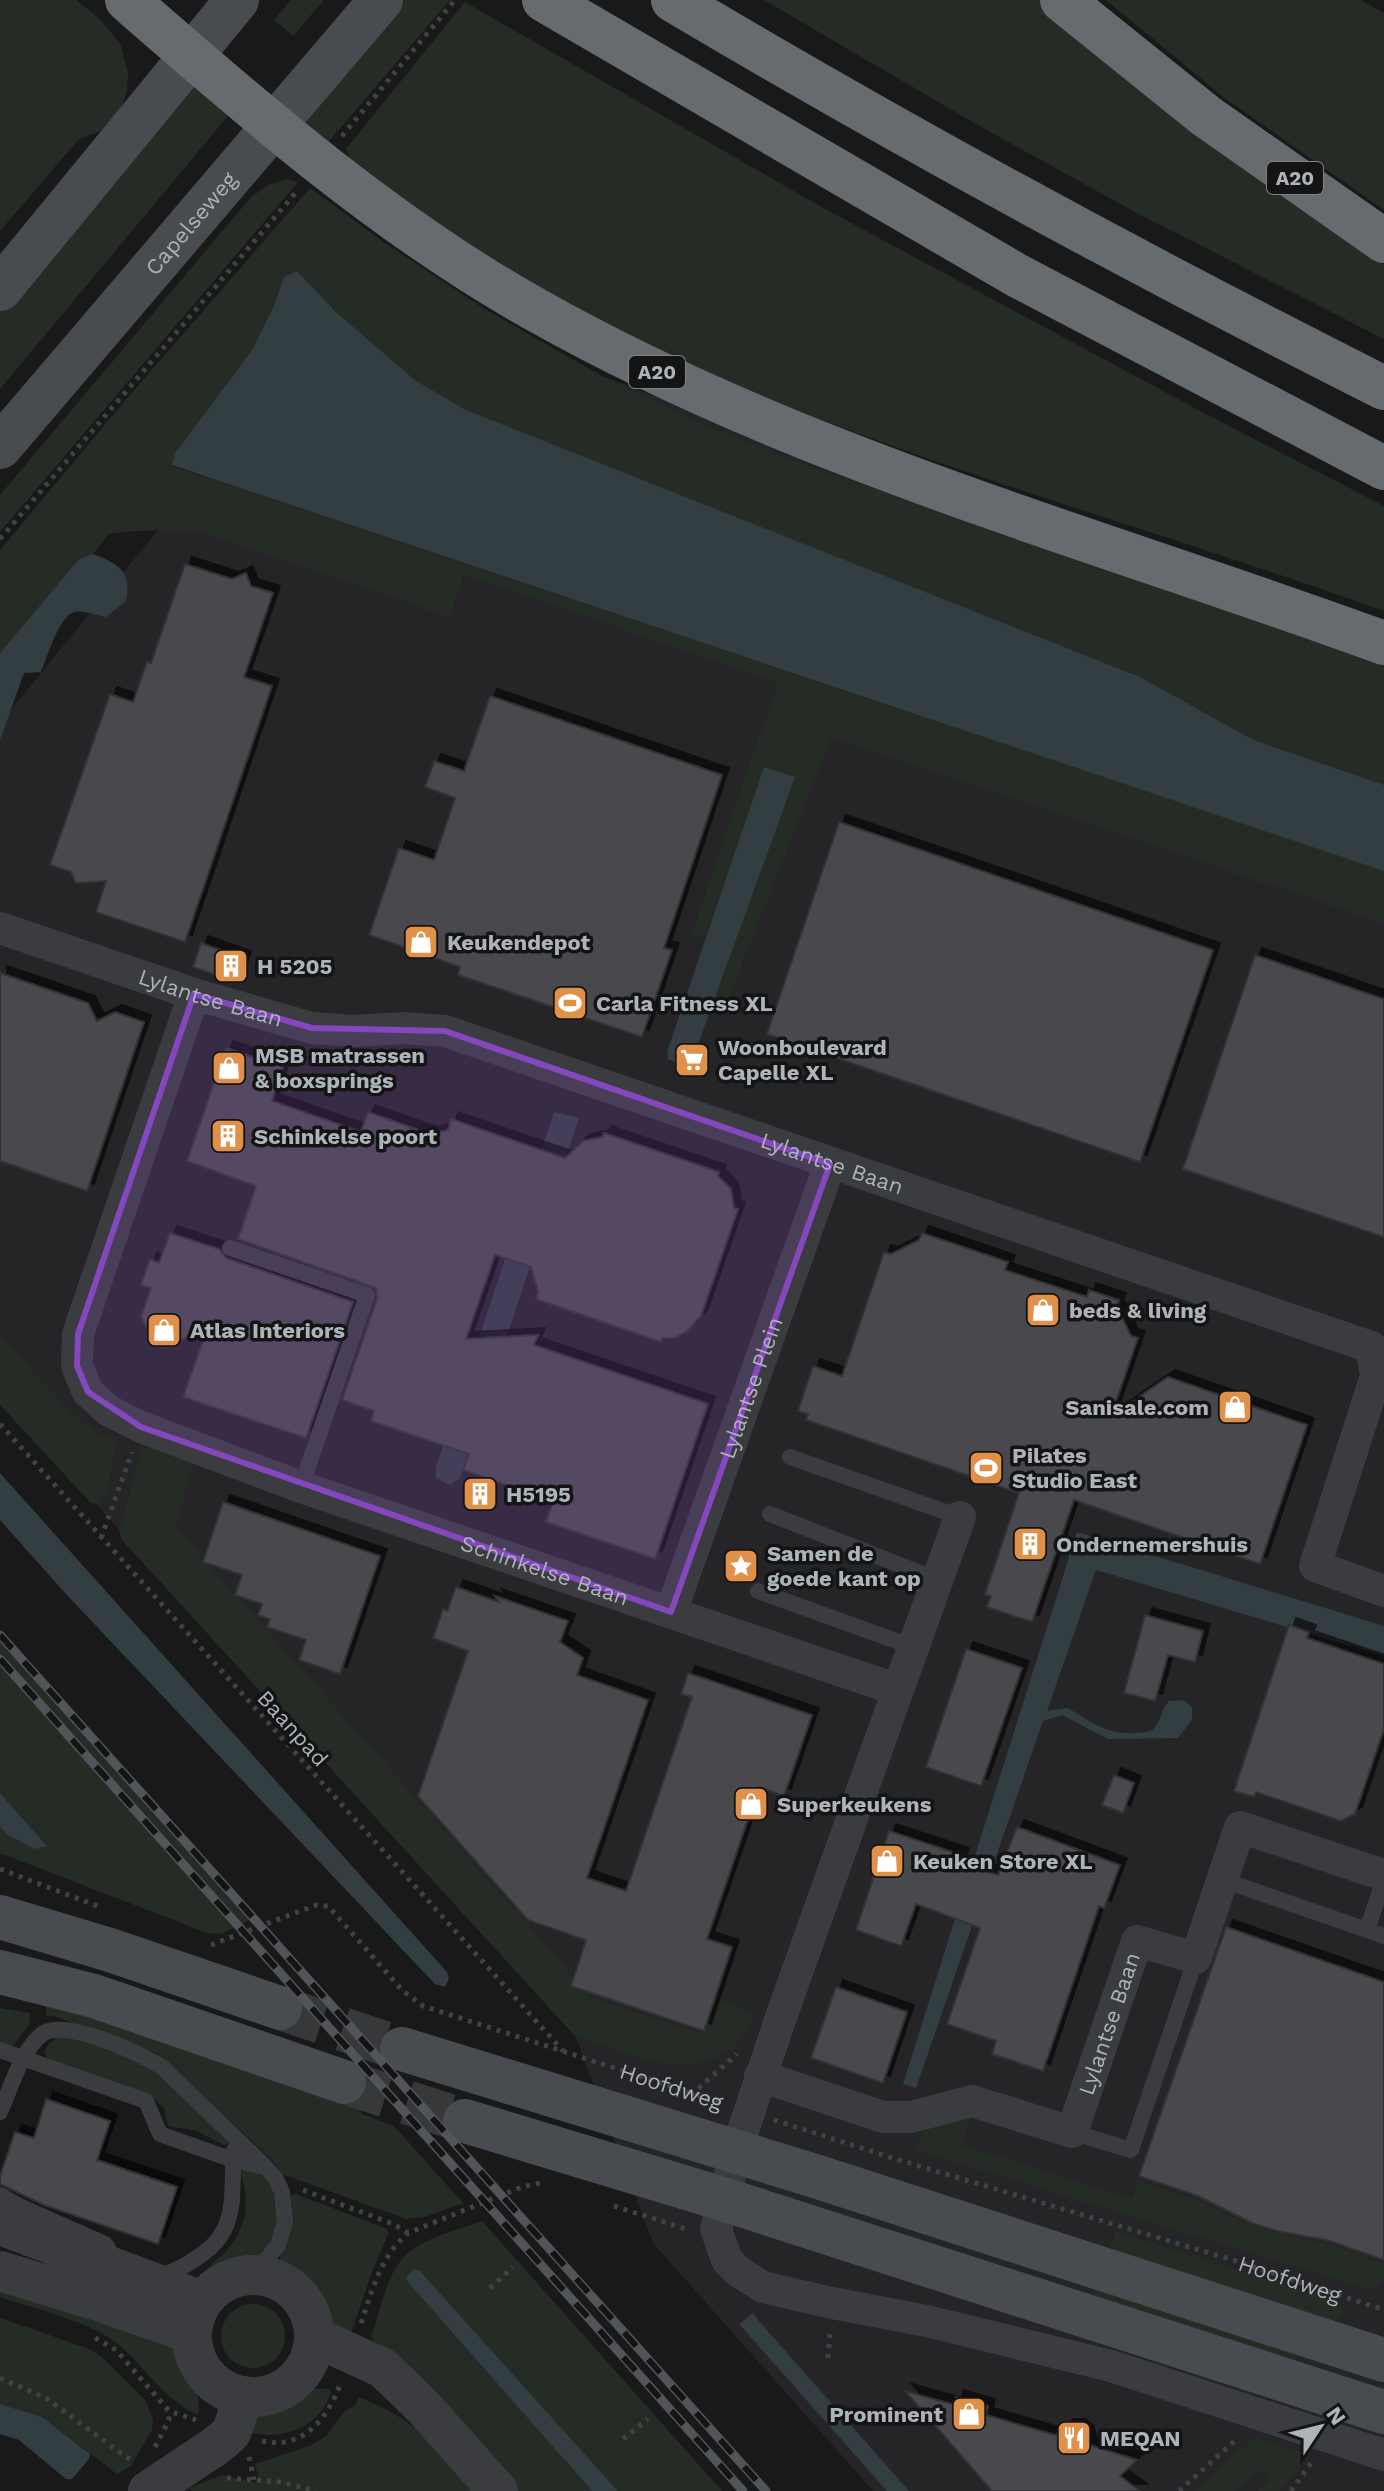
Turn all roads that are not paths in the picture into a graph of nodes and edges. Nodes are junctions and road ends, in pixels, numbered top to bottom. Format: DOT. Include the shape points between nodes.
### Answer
graph roads {
  1 [pos="127,0"];
  2 [pos="237,0"];
  3 [pos="381,0"];
  4 [pos="544,0"];
  5 [pos="673,0"];
  6 [pos="1062,0"];
  7 [pos="191,54"];
  8 [pos="274,127"];
  9 [pos="1384,241"];
  10 [pos="0,289"];
  11 [pos="1384,388"];
  12 [pos="0,447"];
  13 [pos="1384,468"];
  14 [pos="1384,643"];
  15 [pos="0,928"];
  16 [pos="194,994"];
  17 [pos="830,1164"];
  18 [pos="230,1248"];
  19 [pos="790,1457"];
  20 [pos="301,1487"];
  21 [pos="770,1514"];
  22 [pos="960,1517"];
  23 [pos="938,1580"];
  24 [pos="758,1591"];
  25 [pos="1384,1591"];
  26 [pos="671,1612"];
  27 [pos="913,1647"];
  28 [pos="898,1690"];
  29 [pos="1384,1877"];
  30 [pos="1223,1880"];
  31 [pos="0,1917"];
  32 [pos="1367,1930"];
  33 [pos="1384,1936"];
  34 [pos="1196,1958"];
  35 [pos="0,1972"];
  36 [pos="280,2008"];
  37 [pos="402,2049"];
  38 [pos="0,2050"];
  39 [pos="24,2058"];
  40 [pos="760,2076"];
  41 [pos="344,2082"];
  42 [pos="0,2112"];
  43 [pos="465,2121"];
  44 [pos="1072,2132"];
  45 [pos="235,2136"];
  46 [pos="736,2152"];
  47 [pos="233,2160"];
  48 [pos="271,2173"];
  49 [pos="0,2195"];
  50 [pos="720,2219"];
  51 [pos="0,2225"];
  52 [pos="0,2271"];
  53 [pos="255,2274"];
  54 [pos="134,2275"];
  55 [pos="197,2318"];
  56 [pos="328,2359"];
  57 [pos="1384,2360"];
  58 [pos="225,2410"];
  59 [pos="1384,2412"];
  60 [pos="1384,2455"];
  61 [pos="164,2480"];
  62 [pos="498,2491"];
  1 -- 7 [label="highway"];
  2 -- 7 [label="main road"];
  3 -- 8 [label="main road, Capelseweg"];
  4 -- 13 [label="highway" via="1018,276"];
  5 -- 11 [label="highway" via="1042,208"];
  6 -- 9 [label="highway, A20" via="1206,116"];
  7 -- 8 [label="highway"];
  7 -- 10 [label="main road"];
  8 -- 12 [label="main road, Capelseweg"];
  8 -- 14 [label="highway, A20" via="471,271 602,345 728,405 983,504"];
  15 -- 16 [label="street, Lylantse Baan"];
  16 -- 17 [label="street, Lylantse Baan" via="312,1028 445,1031"];
  16 -- 20 [label="street, Schinkelse Baan" via="78,1334 77,1366 88,1392 109,1411"];
  17 -- 25 [label="street, Lylantse Baan" via="1371,1347 1376,1376 1315,1566"];
  17 -- 26 [label="street, Lylantse Plein"];
  18 -- 20 [label="lane" via="367,1295"];
  19 -- 22 [label="lane"];
  20 -- 26 [label="street, Schinkelse Baan"];
  21 -- 23 [label="lane"];
  22 -- 23 [label="street"];
  23 -- 27 [label="street"];
  24 -- 27 [label="lane"];
  26 -- 28 [label="street, Schinkelse Baan"];
  27 -- 28 [label="street"];
  28 -- 40 [label="street"];
  29 -- 30 [label="street" via="1240,1827"];
  29 -- 32 [label="lane"];
  30 -- 32 [label="lane"];
  30 -- 34 [label="street"];
  31 -- 36 [label="main road"];
  32 -- 33 [label="lane"];
  34 -- 44 [label="street, Lylantse Baan" via="1137,1941"];
  34 -- 44 [label="lane" via="1131,2150"];
  35 -- 41 [label="main road" via="94,1996"];
  37 -- 46 [label="main road, Hoofdweg"];
  38 -- 39 [label="lane"];
  39 -- 42 [label="lane"];
  39 -- 45 [label="lane" via="42,2033 74,2030 147,2057"];
  39 -- 47 [label="lane" via="146,2101 160,2134"];
  40 -- 44 [label="street" via="883,2117 911,2117 972,2101"];
  40 -- 46 [label="street"];
  43 -- 50 [label="main road"];
  45 -- 47 [label="lane"];
  45 -- 48 [label="lane"];
  46 -- 50 [label="street"];
  46 -- 57 [label="main road, Hoofdweg"];
  47 -- 48 [label="lane"];
  47 -- 54 [label="lane" via="232,2209 226,2230 211,2250 171,2273"];
  48 -- 53 [label="lane" via="282,2192 285,2222 278,2245"];
  49 -- 54 [label="lane" via="105,2244"];
  50 -- 59 [label="main road"];
  50 -- 60 [label="street" via="727,2260 763,2287 1111,2366"];
  51 -- 54 [label="street"];
  52 -- 55 [label="street" via="95,2300"];
  53 -- 55 [label="street" via="213,2289"];
  53 -- 56 [label="street" via="274,2278 298,2294"];
  54 -- 55 [label="street"];
  55 -- 58 [label="street" via="194,2352"];
  56 -- 58 [label="street" via="277,2393"];
  56 -- 62 [label="street" via="425,2409"];
  58 -- 61 [label="street" via="217,2445"];
}
